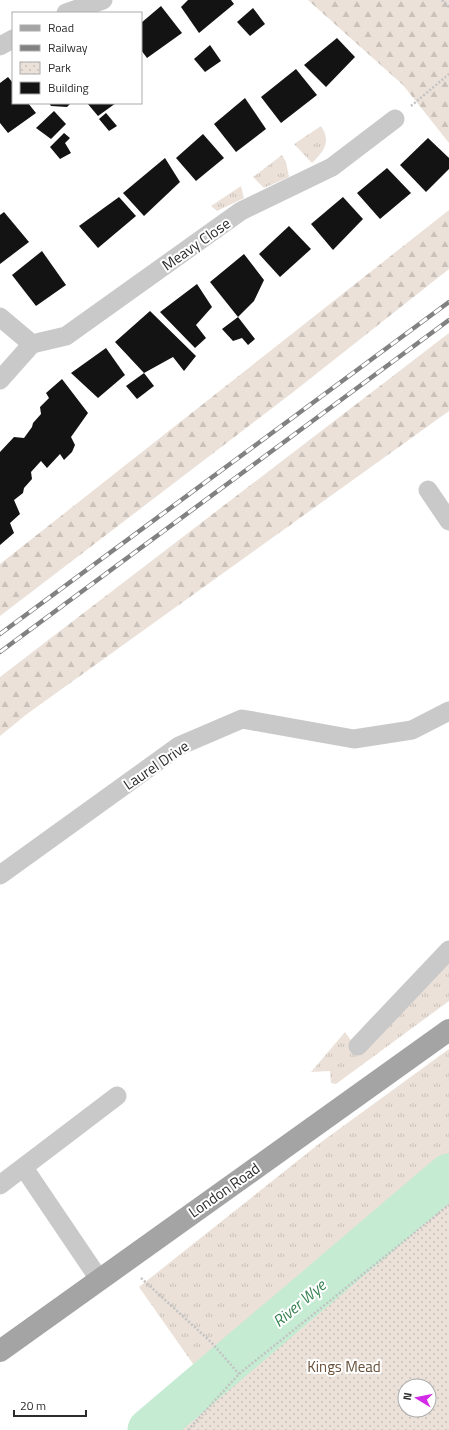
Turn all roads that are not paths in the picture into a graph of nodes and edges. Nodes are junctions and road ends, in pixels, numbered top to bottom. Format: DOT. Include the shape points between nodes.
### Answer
graph roads {
  1 [pos="66,0"];
  2 [pos="103,0"];
  3 [pos="66,12"];
  4 [pos="69,12"];
  5 [pos="12,40"];
  6 [pos="0,46"];
  7 [pos="395,119"];
  8 [pos="0,317"];
  9 [pos="32,344"];
  10 [pos="0,380"];
  11 [pos="428,490"];
  12 [pos="449,521"];
  13 [pos="449,711"];
  14 [pos="0,875"];
  15 [pos="449,950"];
  16 [pos="449,1030"];
  17 [pos="358,1046"];
  18 [pos="117,1096"];
  19 [pos="24,1168"];
  20 [pos="0,1185"];
  21 [pos="99,1279"];
  22 [pos="0,1351"];
  1 -- 3 [label="street"];
  2 -- 4 [label="street"];
  5 -- 6 [label="street"];
  7 -- 9 [label="street, Meavy Close" via="332,167 242,211 66,336"];
  8 -- 9 [label="street"];
  9 -- 10 [label="street"];
  11 -- 12 [label="street"];
  13 -- 14 [label="street, Laurel Drive" via="412,730 354,738 242,719 179,746"];
  15 -- 17 [label="street"];
  16 -- 21 [label="main road, London Road"];
  18 -- 19 [label="street"];
  19 -- 20 [label="street"];
  19 -- 21 [label="street"];
  21 -- 22 [label="main road, London Road"];
}
